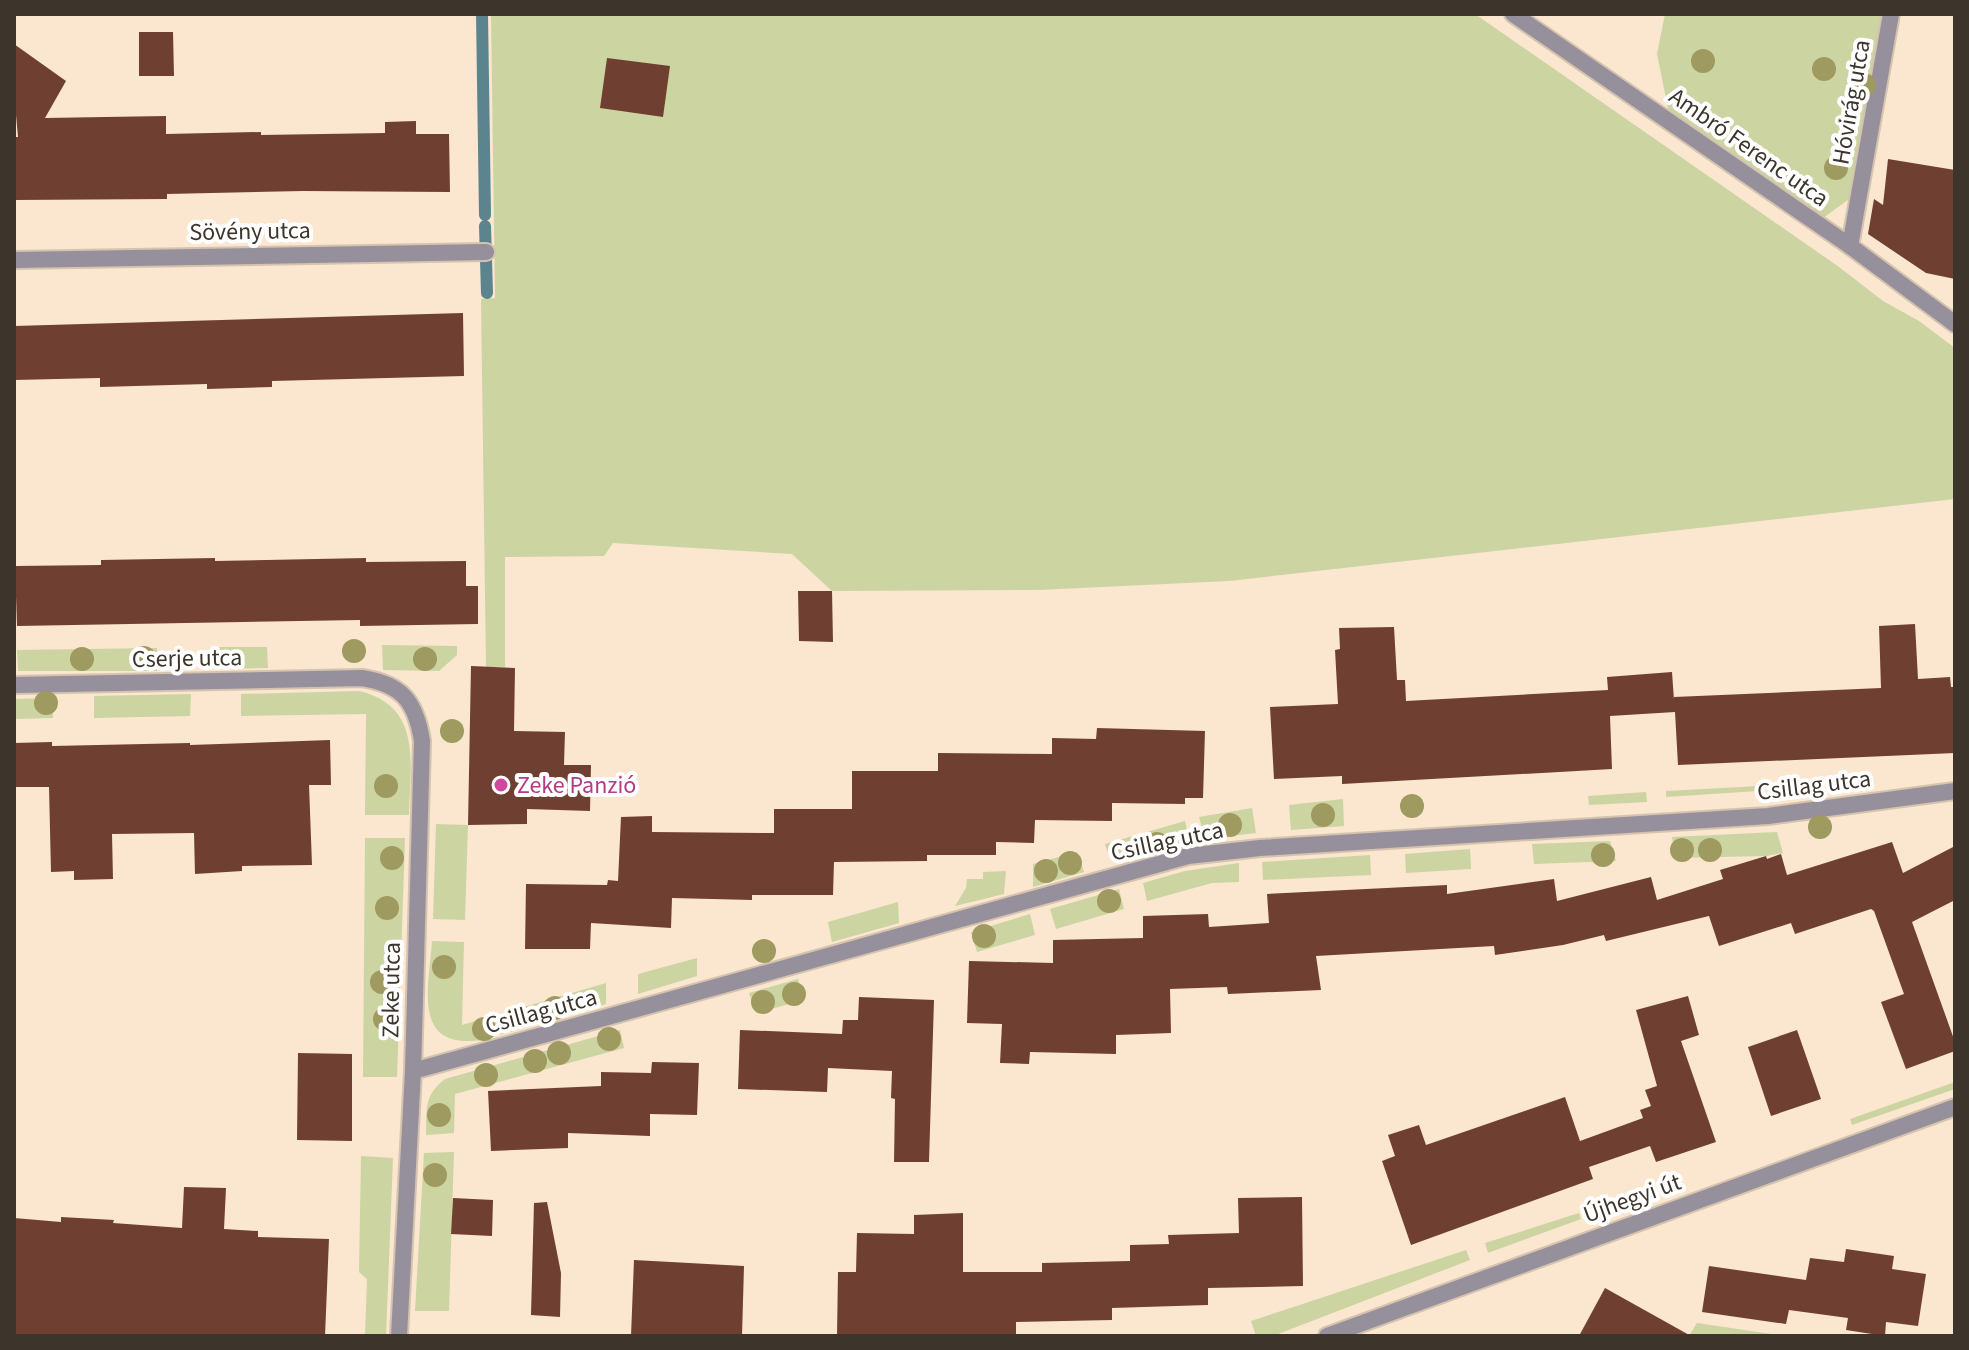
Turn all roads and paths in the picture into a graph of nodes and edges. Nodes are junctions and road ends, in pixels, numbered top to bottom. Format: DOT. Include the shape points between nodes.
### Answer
graph roads {
  1 [pos="1513,14"];
  2 [pos="1891,14"];
  3 [pos="1850,246"];
  4 [pos="486,252"];
  5 [pos="14,260"];
  6 [pos="1955,324"];
  7 [pos="362,678"];
  8 [pos="14,685"];
  9 [pos="1955,791"];
  10 [pos="413,1071"];
  11 [pos="1955,1107"];
  12 [pos="399,1336"];
  13 [pos="1327,1336"];
  1 -- 3 [label="street, Ambró Ferenc utca"];
  2 -- 3 [label="street, Hóvirág utca"];
  3 -- 6 [label="street, Ambró Ferenc utca"];
  4 -- 5 [label="street, Sövény utca"];
  7 -- 8 [label="street, Cserje utca"];
  7 -- 10 [label="street, Zeke utca" via="401,692 418,720 422,741"];
  9 -- 10 [label="street, Csillag utca" via="1768,816 1188,856"];
  10 -- 12 [label="street, Zeke utca"];
  11 -- 13 [label="street, Újhegyi út"];
}
